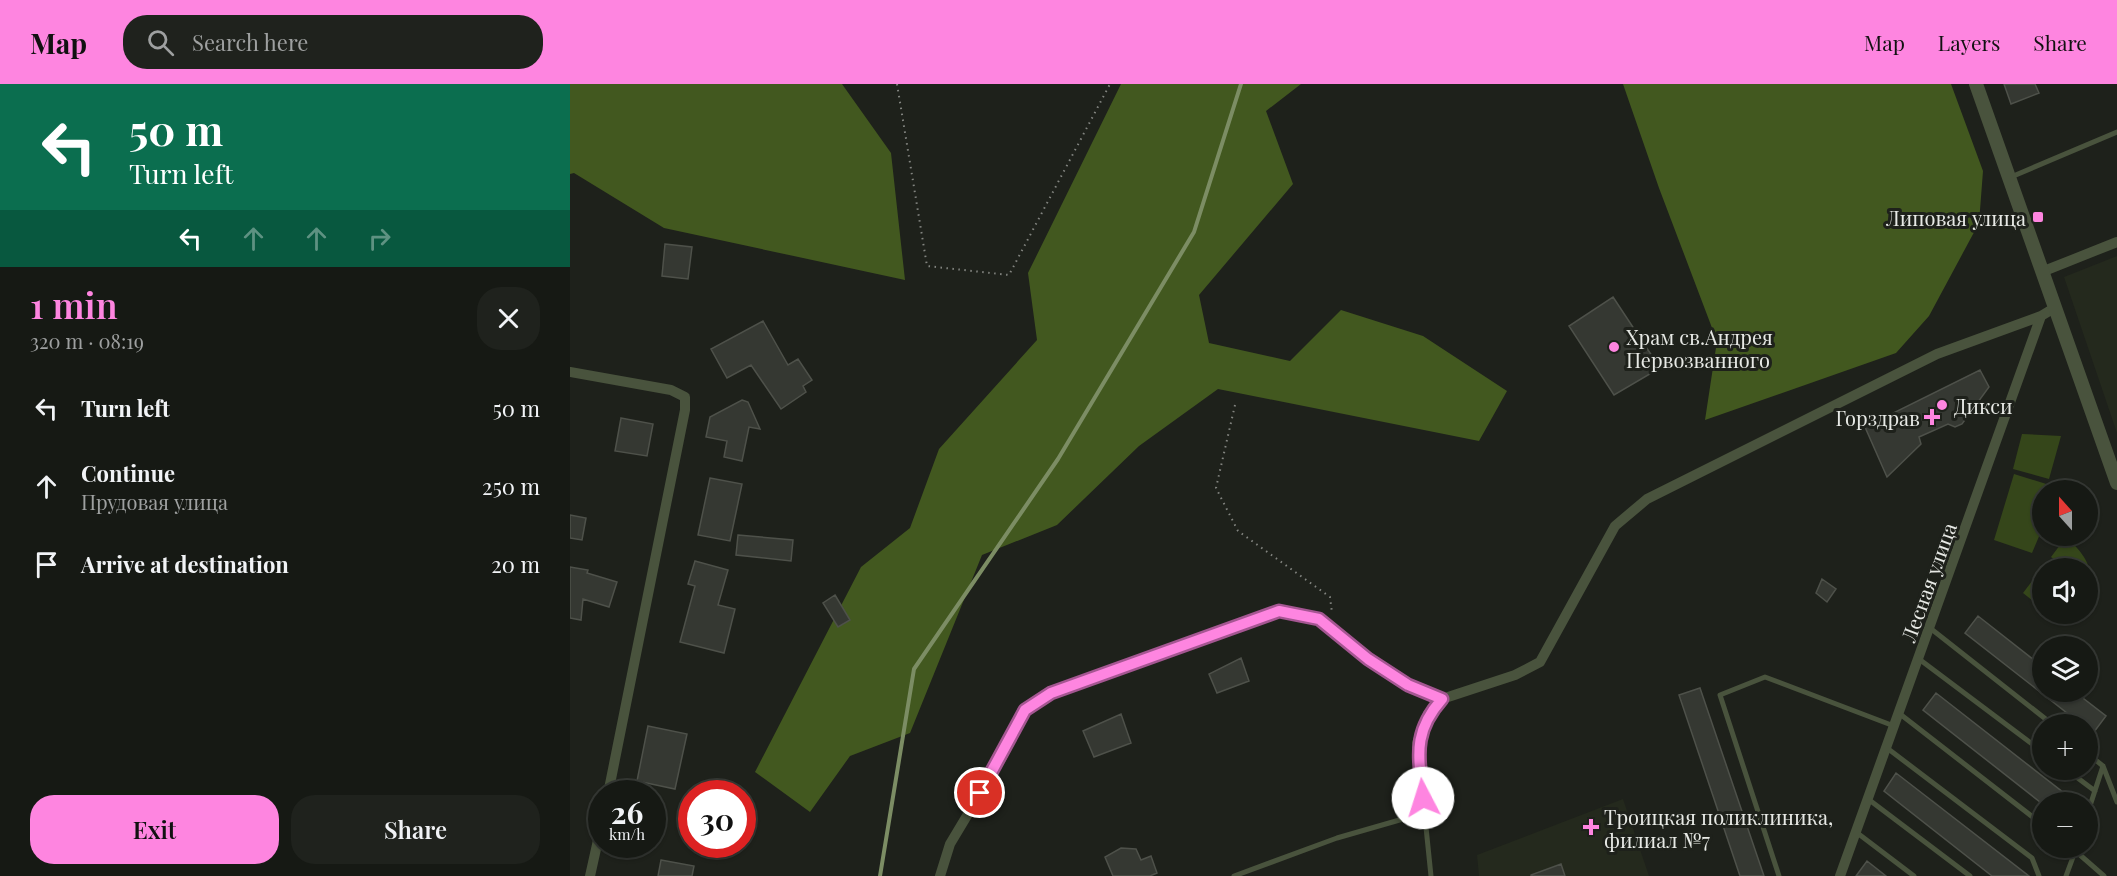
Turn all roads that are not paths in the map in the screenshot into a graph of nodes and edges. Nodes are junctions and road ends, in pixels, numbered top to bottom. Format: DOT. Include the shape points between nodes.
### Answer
graph roads {
  1 [pos="1976,84"];
  2 [pos="2117,132"];
  3 [pos="2011,177"];
  4 [pos="2117,242"];
  5 [pos="2044,272"];
  6 [pos="2056,307"];
  7 [pos="2041,316"];
  8 [pos="570,372"];
  9 [pos="2117,483"];
  10 [pos="1930,628"];
  11 [pos="1919,659"];
  12 [pos="1442,699"];
  13 [pos="1900,714"];
  14 [pos="2039,714"];
  15 [pos="1895,727"];
  16 [pos="2032,744"];
  17 [pos="1887,748"];
  18 [pos="2098,762"];
  19 [pos="2103,766"];
  20 [pos="611,780"];
  21 [pos="2081,780"];
  22 [pos="2095,790"];
  23 [pos="1423,798"];
  24 [pos="1868,799"];
  25 [pos="2117,802"];
  26 [pos="2032,816"];
  27 [pos="1856,832"];
  28 [pos="594,858"];
  29 [pos="2071,858"];
  30 [pos="2085,858"];
  31 [pos="590,876"];
  32 [pos="940,876"];
  33 [pos="1234,876"];
  34 [pos="1431,876"];
  35 [pos="1779,876"];
  36 [pos="1840,876"];
  37 [pos="1914,876"];
  38 [pos="1970,876"];
  39 [pos="2039,876"];
  40 [pos="2066,876"];
  41 [pos="2104,876"];
  1 -- 3 [label="street"];
  2 -- 3 [label="lane"];
  3 -- 5 [label="street"];
  4 -- 5 [label="street"];
  5 -- 6 [label="street"];
  6 -- 7 [label="street"];
  6 -- 9 [label="street"];
  7 -- 10 [label="street, Лесная улица"];
  7 -- 12 [label="street" via="1937,354 1647,499 1615,526 1540,662 1515,675"];
  8 -- 20 [label="street" via="671,390 685,397 686,410"];
  10 -- 11 [label="street, Лесная улица"];
  10 -- 14 [label="lane"];
  11 -- 13 [label="street, Лесная улица"];
  11 -- 16 [label="lane"];
  12 -- 23 [label="street" via="1428,714 1418,743"];
  12 -- 32 [label="street" via="1408,685 1368,659 1319,619 1279,611 1051,693 1025,710 950,844"];
  13 -- 15 [label="street, Лесная улица"];
  13 -- 26 [label="lane"];
  15 -- 17 [label="street, Лесная улица"];
  15 -- 35 [label="lane" via="1765,677 1720,694"];
  17 -- 24 [label="street, Лесная улица"];
  17 -- 39 [label="lane" via="2032,858"];
  18 -- 19 [label="lane"];
  19 -- 22 [label="lane"];
  19 -- 25 [label="lane"];
  21 -- 22 [label="lane"];
  23 -- 33 [label="lane" via="1403,819 1337,838"];
  23 -- 34 [label="lane"];
  24 -- 27 [label="street, Лесная улица"];
  24 -- 38 [label="lane"];
  27 -- 36 [label="street, Лесная улица"];
  27 -- 37 [label="lane"];
  28 -- 31 [label="street"];
  29 -- 40 [label="lane"];
  30 -- 41 [label="lane"];
}
